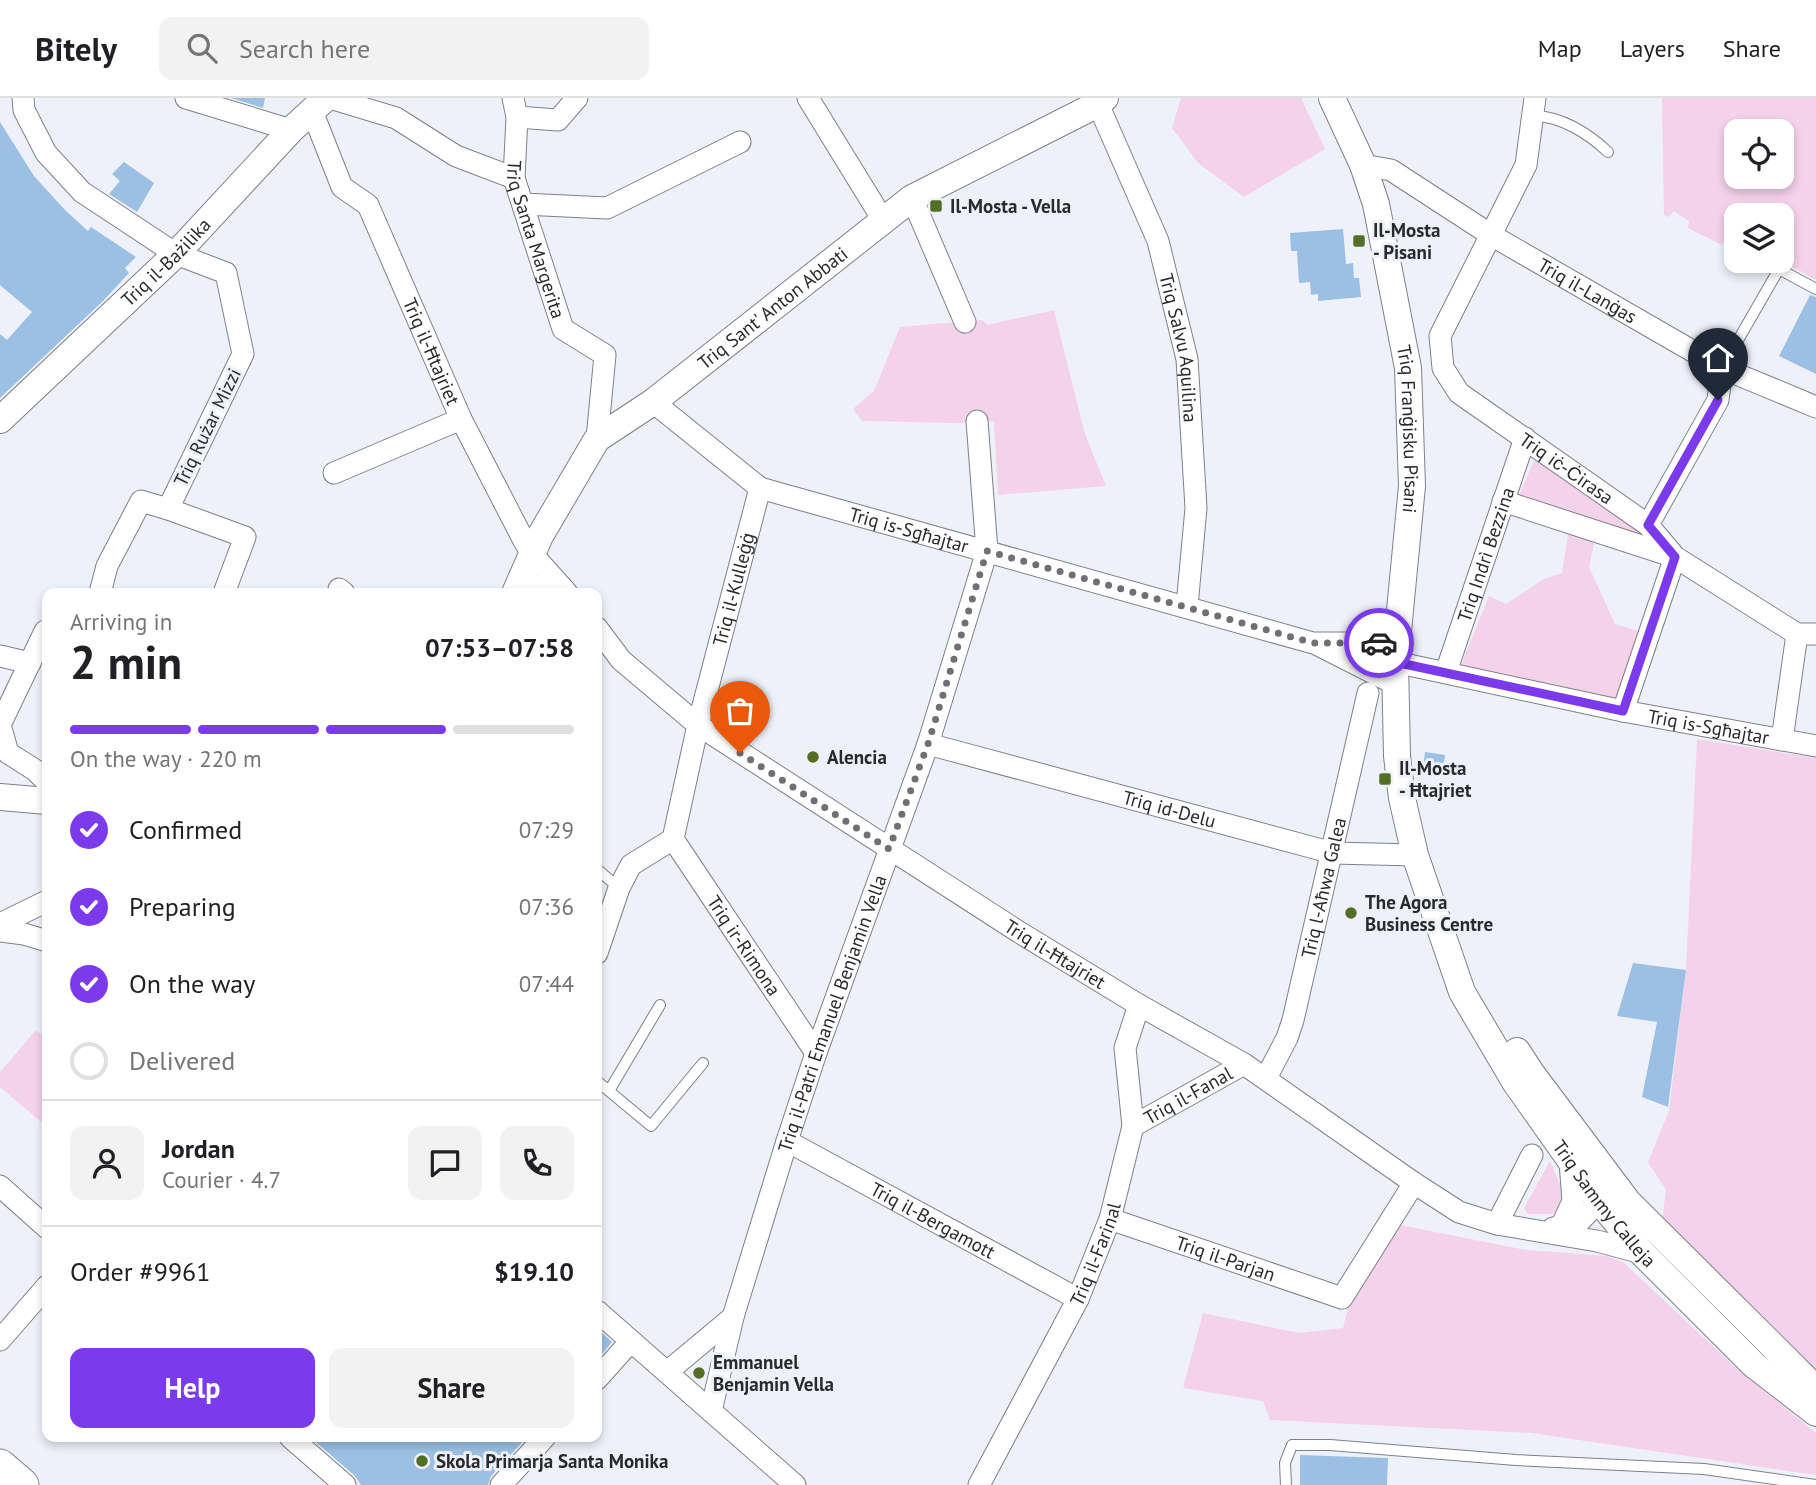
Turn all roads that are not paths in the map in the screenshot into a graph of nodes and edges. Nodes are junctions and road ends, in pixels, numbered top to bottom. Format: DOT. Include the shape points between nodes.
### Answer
graph roads {
  1 [pos="23,98"];
  2 [pos="186,98"];
  3 [pos="577,98"];
  4 [pos="808,98"];
  5 [pos="1332,98"];
  6 [pos="1102,101"];
  7 [pos="323,102"];
  8 [pos="1534,107"];
  9 [pos="515,108"];
  10 [pos="291,130"];
  11 [pos="740,142"];
  12 [pos="1608,152"];
  13 [pos="1363,165"];
  14 [pos="514,178"];
  15 [pos="912,198"];
  16 [pos="523,204"];
  17 [pos="884,220"];
  18 [pos="1491,235"];
  19 [pos="176,254"];
  20 [pos="1816,289"];
  21 [pos="965,322"];
  22 [pos="1722,368"];
  23 [pos="653,402"];
  24 [pos="1816,407"];
  25 [pos="461,419"];
  26 [pos="0,420"];
  27 [pos="978,421"];
  28 [pos="1525,438"];
  29 [pos="597,439"];
  30 [pos="334,473"];
  31 [pos="760,488"];
  32 [pos="1503,501"];
  33 [pos="168,509"];
  34 [pos="1648,525"];
  35 [pos="536,545"];
  36 [pos="987,551"];
  37 [pos="1675,557"];
  38 [pos="101,588"];
  39 [pos="227,588"];
  40 [pos="517,588"];
  41 [pos="565,588"];
  42 [pos="1187,606"];
  43 [pos="1806,634"];
  44 [pos="602,635"];
  45 [pos="42,639"];
  46 [pos="1313,643"];
  47 [pos="0,656"];
  48 [pos="30,663"];
  49 [pos="1396,663"];
  50 [pos="1446,672"];
  51 [pos="1368,693"];
  52 [pos="1623,711"];
  53 [pos="698,725"];
  54 [pos="1782,740"];
  55 [pos="928,744"];
  56 [pos="1816,746"];
  57 [pos="42,777"];
  58 [pos="0,797"];
  59 [pos="42,801"];
  60 [pos="673,839"];
  61 [pos="889,849"];
  62 [pos="1333,853"];
  63 [pos="1415,855"];
  64 [pos="602,873"];
  65 [pos="619,888"];
  66 [pos="42,903"];
  67 [pos="0,924"];
  68 [pos="0,931"];
  69 [pos="602,938"];
  70 [pos="42,939"];
  71 [pos="1448,952"];
  72 [pos="660,1004"];
  73 [pos="1139,1004"];
  74 [pos="816,1053"];
  75 [pos="703,1063"];
  76 [pos="1244,1064"];
  77 [pos="1266,1078"];
  78 [pos="602,1085"];
  79 [pos="609,1091"];
  80 [pos="1133,1126"];
  81 [pos="787,1141"];
  82 [pos="1532,1156"];
  83 [pos="1570,1162"];
  84 [pos="1414,1183"];
  85 [pos="0,1186"];
  86 [pos="1616,1198"];
  87 [pos="1110,1219"];
  88 [pos="42,1224"];
  89 [pos="1497,1224"];
  90 [pos="1557,1231"];
  91 [pos="1642,1253"];
  92 [pos="42,1292"];
  93 [pos="1078,1299"];
  94 [pos="602,1315"];
  95 [pos="733,1317"];
  96 [pos="0,1340"];
  97 [pos="631,1341"];
  98 [pos="667,1372"];
  99 [pos="602,1373"];
  100 [pos="1816,1389"];
  101 [pos="712,1411"];
  102 [pos="1816,1413"];
  103 [pos="296,1442"];
  104 [pos="540,1442"];
  105 [pos="0,1466"];
  106 [pos="1736,1479"];
  107 [pos="22,1485"];
  108 [pos="345,1485"];
  109 [pos="501,1485"];
  110 [pos="795,1485"];
  111 [pos="979,1485"];
  112 [pos="1286,1485"];
  113 [pos="1816,1485"];
  1 -- 19 [label="street" via="24,110 46,153 82,192"];
  2 -- 10 [label="street"];
  3 -- 9 [label="street" via="558,120"];
  4 -- 17 [label="street"];
  5 -- 13 [label="street, Triq Franġisku Pisani"];
  6 -- 15 [label="street, Triq Sant' Anton Abbati"];
  6 -- 42 [label="street, Triq Salvu Aquilina" via="1158,241 1187,359 1196,508"];
  7 -- 10 [label="street, Triq il-Bażilika"];
  7 -- 14 [label="street" via="396,118 456,156"];
  7 -- 25 [label="street, Triq il-Ħtajriet" via="342,187 368,205"];
  8 -- 12 [label="lane" via="1590,134"];
  8 -- 18 [label="street, Triq iċ-Ċirasa" via="1526,165"];
  9 -- 14 [label="street, Triq Santa Margerita"];
  10 -- 19 [label="street, Triq il-Bażilika"];
  11 -- 16 [label="street" via="607,208"];
  13 -- 18 [label="street, Triq il-Lanġas" via="1391,170"];
  13 -- 49 [label="street, Triq Franġisku Pisani" via="1376,204 1408,368 1412,486"];
  14 -- 16 [label="street, Triq Santa Margerita"];
  15 -- 17 [label="street, Triq Sant' Anton Abbati"];
  15 -- 21 [label="street"];
  16 -- 29 [label="street, Triq Santa Margerita" via="563,329 605,355"];
  17 -- 23 [label="street, Triq Sant' Anton Abbati"];
  18 -- 22 [label="street, Triq il-Lanġas"];
  18 -- 28 [label="street, Triq iċ-Ċirasa" via="1440,336 1440,353 1443,368 1459,393"];
  19 -- 26 [label="street, Triq il-Bażilika"];
  19 -- 33 [label="street, Triq Rużar Mizzi" via="226,273 243,354"];
  20 -- 22 [label="lane" via="1779,269"];
  22 -- 24 [label="street, Triq il-Lanġas"];
  22 -- 34 [label="street" via="1718,400"];
  23 -- 29 [label="street, Triq Sant' Anton Abbati"];
  23 -- 31 [label="street, Triq is-Sgħajtar"];
  25 -- 30 [label="street"];
  25 -- 35 [label="street, Triq il-Ħtajriet"];
  27 -- 36 [label="street"];
  28 -- 32 [label="street, Triq Indrì Bezzina"];
  28 -- 34 [label="street, Triq iċ-Ċirasa"];
  29 -- 35 [label="street, Triq Sant' Anton Abbati"];
  31 -- 36 [label="street, Triq is-Sgħajtar"];
  31 -- 53 [label="street, Triq il-Kulleġġ"];
  32 -- 37 [label="street"];
  32 -- 50 [label="street, Triq Indrì Bezzina"];
  33 -- 38 [label="street, Triq Rużar Mizzi" via="141,501 107,566"];
  33 -- 39 [label="street, Triq Rużar Mizzi" via="245,537"];
  34 -- 37 [label="street, Triq iċ-Ċirasa"];
  35 -- 40 [label="street, Triq Sant' Anton Abbati"];
  35 -- 41 [label="street, Triq il-Ħtajriet"];
  36 -- 42 [label="street, Triq is-Sgħajtar"];
  36 -- 55 [label="street, Triq il-Patri Emanuel Benjamin Vella"];
  37 -- 43 [label="street, Triq iċ-Ċirasa"];
  37 -- 52 [label="street"];
  42 -- 46 [label="street, Triq is-Sgħajtar"];
  43 -- 54 [label="street"];
  44 -- 53 [label="street, Triq il-Ħtajriet" via="621,660"];
  45 -- 48 [label="street"];
  46 -- 49 [label="street, Triq is-Sgħajtar"];
  46 -- 49 [label="street"];
  47 -- 48 [label="street"];
  48 -- 57 [label="street" via="0,725 8,753"];
  49 -- 50 [label="street, Triq is-Sgħajtar"];
  49 -- 63 [label="street, Triq Franġisku Pisani" via="1397,755"];
  50 -- 52 [label="street, Triq is-Sgħajtar"];
  51 -- 62 [label="street, Triq l-Aħwa Galea"];
  52 -- 54 [label="street, Triq is-Sgħajtar"];
  53 -- 60 [label="street, Triq il-Kulleġġ"];
  53 -- 61 [label="street, Triq il-Ħtajriet"];
  54 -- 56 [label="street, Triq is-Sgħajtar"];
  55 -- 61 [label="street, Triq il-Patri Emanuel Benjamin Vella"];
  55 -- 62 [label="street, Triq id-Delu"];
  58 -- 59 [label="street"];
  60 -- 65 [label="street" via="631,864"];
  60 -- 74 [label="street, Triq ir-Rimona"];
  61 -- 73 [label="street, Triq il-Ħtajriet"];
  61 -- 74 [label="street, Triq il-Patri Emanuel Benjamin Vella"];
  62 -- 63 [label="street, Triq id-Delu"];
  62 -- 77 [label="street, Triq l-Aħwa Galea" via="1293,1020"];
  63 -- 71 [label="street, Triq Sammy Calleja"];
  64 -- 65 [label="lane"];
  65 -- 69 [label="street"];
  66 -- 67 [label="street"];
  68 -- 70 [label="street"];
  71 -- 83 [label="street, Triq Sammy Calleja" via="1462,992 1515,1082"];
  71 -- 86 [label="street, Triq Sammy Calleja"];
  72 -- 79 [label="lane"];
  73 -- 76 [label="street, Triq il-Ħtajriet"];
  73 -- 80 [label="street, Triq il-Farinal" via="1125,1048"];
  74 -- 81 [label="street, Triq il-Patri Emanuel Benjamin Vella"];
  75 -- 79 [label="lane" via="651,1126"];
  76 -- 77 [label="street, Triq il-Ħtajriet"];
  76 -- 80 [label="street, Triq il-Fanal"];
  77 -- 84 [label="street, Triq il-Ħtajriet"];
  78 -- 79 [label="lane"];
  80 -- 87 [label="street, Triq il-Farinal"];
  81 -- 93 [label="street, Triq il-Bergamott"];
  81 -- 95 [label="street, Triq il-Patri Emanuel Benjamin Vella"];
  82 -- 89 [label="street"];
  83 -- 86 [label="street, Triq Sammy Calleja"];
  83 -- 90 [label="street" via="1573,1201"];
  84 -- 87 [label="street, Triq il-Parjan" via="1342,1298"];
  84 -- 89 [label="street, Triq il-Ħtajriet" via="1460,1212"];
  85 -- 88 [label="street"];
  86 -- 90 [label="street" via="1584,1231"];
  86 -- 91 [label="street, Triq Sammy Calleja"];
  86 -- 100 [label="street, Triq Sammy Calleja"];
  87 -- 93 [label="street, Triq il-Farinal"];
  89 -- 90 [label="street, Triq il-Ħtajriet"];
  90 -- 91 [label="street, Triq il-Ħtajriet"];
  91 -- 102 [label="street, Triq Sammy Calleja" via="1754,1365"];
  92 -- 96 [label="street"];
  93 -- 111 [label="street, Triq il-Farinal"];
  94 -- 97 [label="street"];
  95 -- 98 [label="street"];
  95 -- 101 [label="street, Triq il-Patri Emanuel Benjamin Vella"];
  97 -- 98 [label="street"];
  97 -- 99 [label="street"];
  98 -- 101 [label="street"];
  101 -- 110 [label="street"];
  103 -- 108 [label="street"];
  104 -- 109 [label="street"];
  105 -- 107 [label="main road"];
  106 -- 112 [label="lane" via="1704,1469 1293,1445 1285,1463"];
  106 -- 113 [label="lane"];
}
